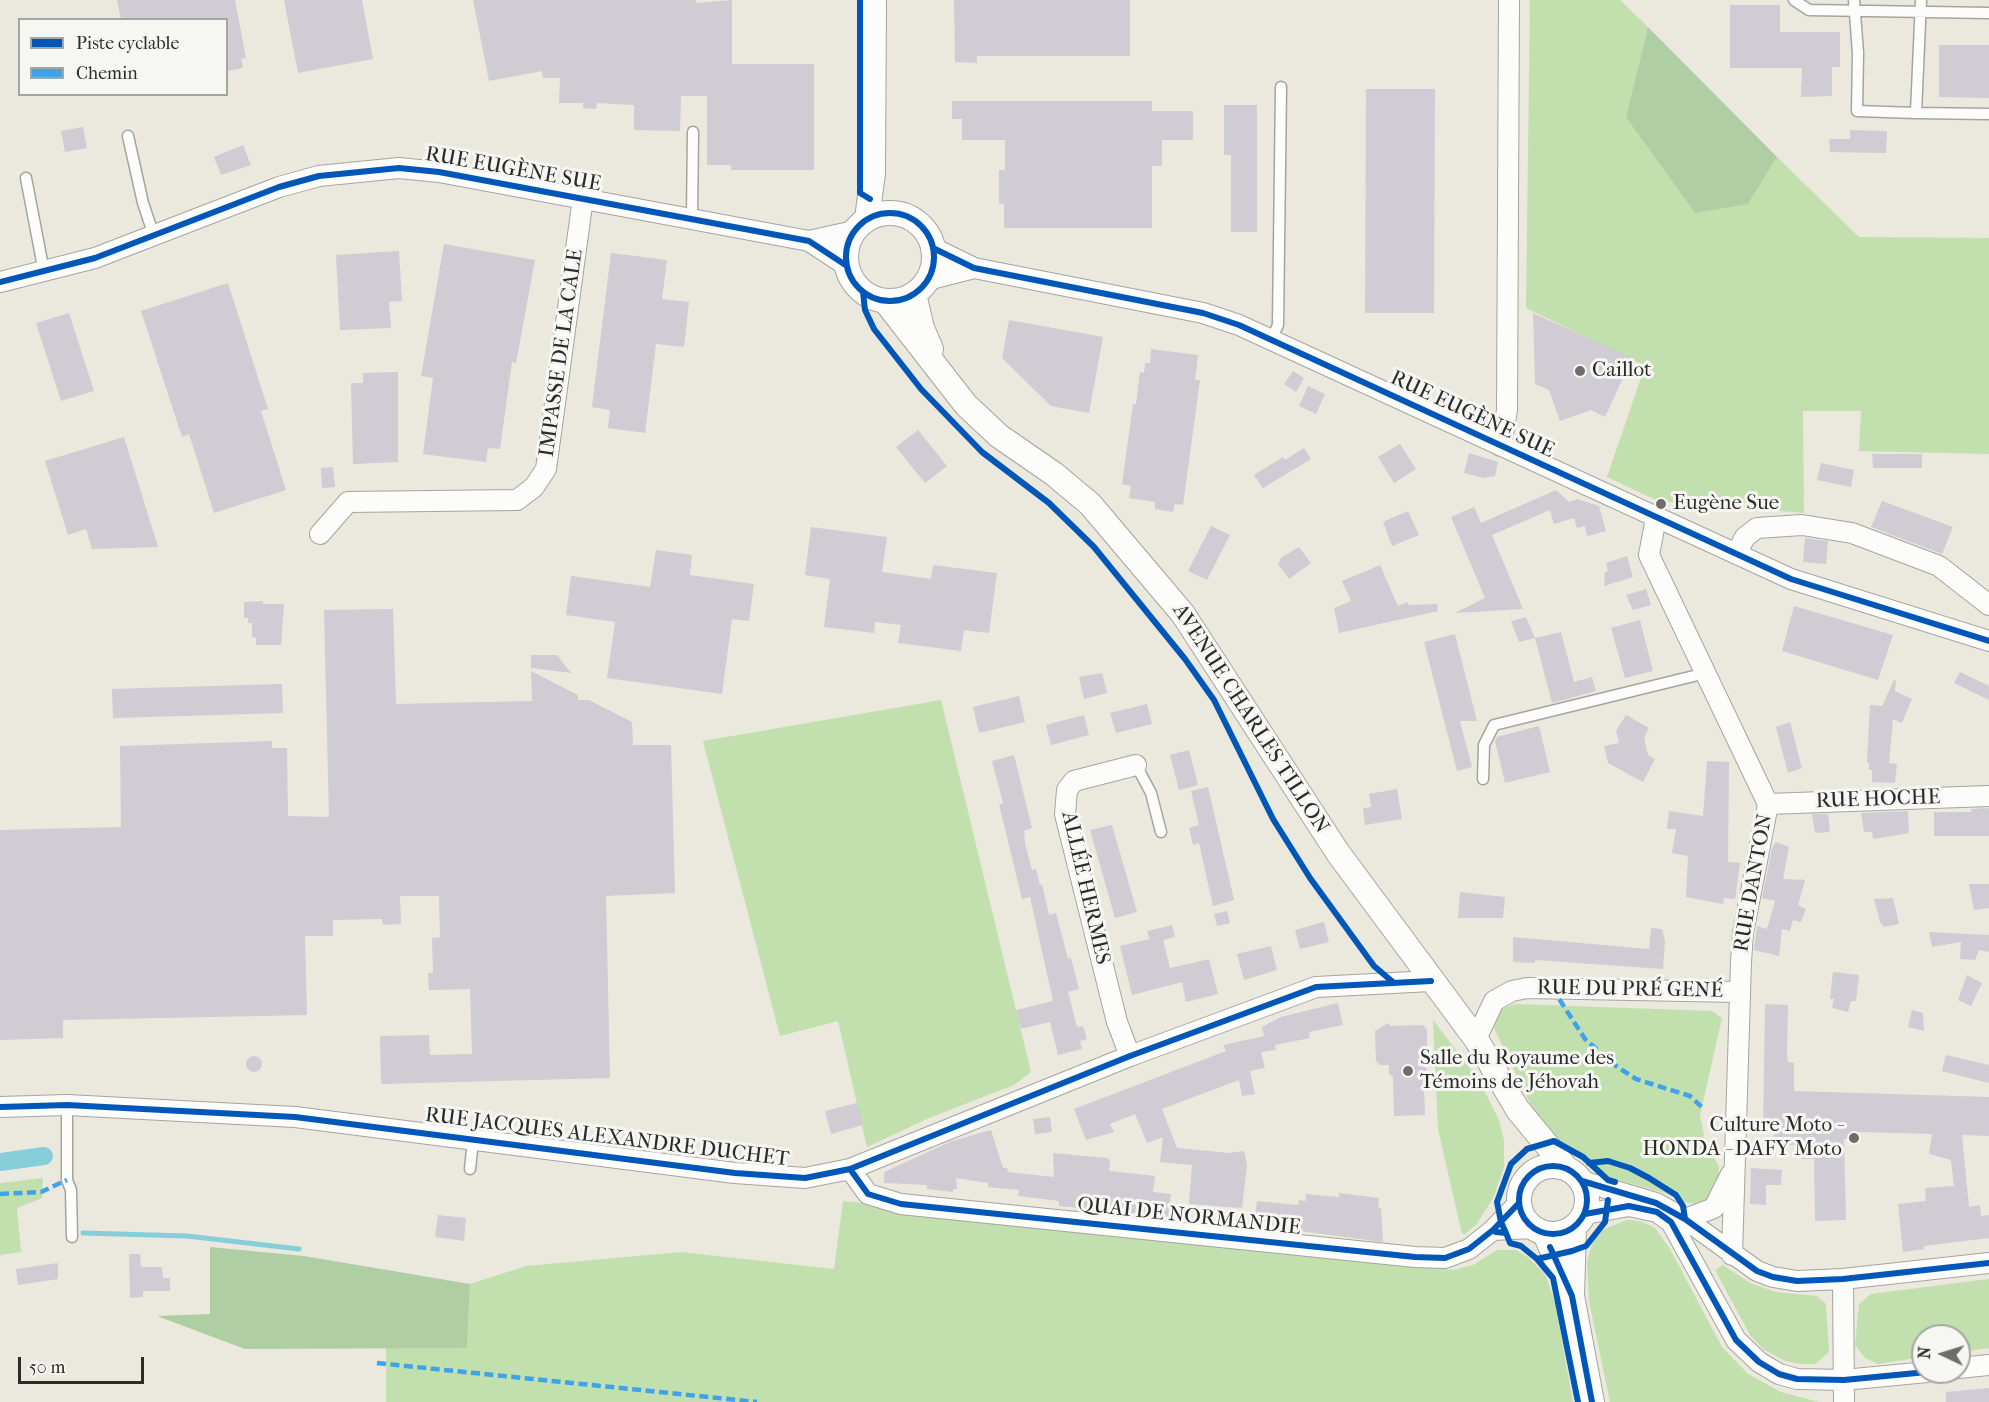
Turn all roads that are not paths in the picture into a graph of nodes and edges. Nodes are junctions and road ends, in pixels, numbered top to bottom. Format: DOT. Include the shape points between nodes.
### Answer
graph roads {
  1 [pos="874,0"];
  2 [pos="1509,0"];
  3 [pos="1794,0"];
  4 [pos="1854,5"];
  5 [pos="1921,5"];
  6 [pos="1989,13"];
  7 [pos="1281,87"];
  8 [pos="1916,113"];
  9 [pos="1989,114"];
  10 [pos="693,132"];
  11 [pos="128,135"];
  12 [pos="873,173"];
  13 [pos="26,178"];
  14 [pos="583,198"];
  15 [pos="898,213"];
  16 [pos="692,218"];
  17 [pos="861,225"];
  18 [pos="154,236"];
  19 [pos="809,240"];
  20 [pos="933,248"];
  21 [pos="847,266"];
  22 [pos="974,268"];
  23 [pos="44,272"];
  24 [pos="0,282"];
  25 [pos="921,287"];
  26 [pos="885,301"];
  27 [pos="1271,340"];
  28 [pos="938,368"];
  29 [pos="1501,446"];
  30 [pos="1656,518"];
  31 [pos="320,534"];
  32 [pos="1736,554"];
  33 [pos="1989,605"];
  34 [pos="1989,641"];
  35 [pos="1706,673"];
  36 [pos="1136,765"];
  37 [pos="1483,779"];
  38 [pos="1989,796"];
  39 [pos="1768,804"];
  40 [pos="1161,832"];
  41 [pos="1431,981"];
  42 [pos="1738,992"];
  43 [pos="1476,1039"];
  44 [pos="1130,1056"];
  45 [pos="67,1106"];
  46 [pos="0,1107"];
  47 [pos="1518,1110"];
  48 [pos="473,1140"];
  49 [pos="1734,1168"];
  50 [pos="470,1169"];
  51 [pos="850,1169"];
  52 [pos="1531,1174"];
  53 [pos="1574,1175"];
  54 [pos="1519,1203"];
  55 [pos="1685,1220"];
  56 [pos="1579,1221"];
  57 [pos="1493,1230"];
  58 [pos="1539,1231"];
  59 [pos="72,1237"];
  60 [pos="1732,1255"];
  61 [pos="1989,1263"];
  62 [pos="1843,1280"];
  63 [pos="1572,1296"];
  64 [pos="1989,1365"];
  65 [pos="1971,1367"];
  66 [pos="1911,1374"];
  67 [pos="1844,1380"];
  68 [pos="1592,1402"];
  69 [pos="1844,1402"];
  1 -- 12 [label="street"];
  2 -- 29 [label="street" via="1507,410"];
  3 -- 4 [label="lane" via="1809,10"];
  4 -- 5 [label="lane"];
  4 -- 8 [label="lane" via="1857,111"];
  5 -- 6 [label="lane"];
  5 -- 8 [label="lane"];
  7 -- 27 [label="lane" via="1278,325"];
  8 -- 9 [label="lane"];
  10 -- 16 [label="lane"];
  11 -- 18 [label="lane"];
  12 -- 15 [label="street"];
  12 -- 17 [label="street"];
  13 -- 23 [label="lane"];
  14 -- 16 [label="street, RUE EUGÈNE SUE"];
  14 -- 18 [label="street, RUE EUGÈNE SUE" via="439,172 399,168 357,171 279,187"];
  14 -- 31 [label="street, IMPASSE DE LA CALE" via="546,469 534,487 517,500 348,502"];
  15 -- 17 [label="street" via="887,212"];
  15 -- 20 [label="street" via="921,225"];
  16 -- 19 [label="street, RUE EUGÈNE SUE"];
  17 -- 19 [label="street, RUE EUGÈNE SUE"];
  17 -- 21 [label="street" via="846,248"];
  18 -- 23 [label="street, RUE EUGÈNE SUE"];
  19 -- 21 [label="street, RUE EUGÈNE SUE"];
  20 -- 22 [label="street, RUE EUGÈNE SUE"];
  20 -- 25 [label="street" via="934,261"];
  21 -- 26 [label="street" via="863,292"];
  22 -- 25 [label="street, RUE EUGÈNE SUE"];
  22 -- 27 [label="street, RUE EUGÈNE SUE" via="1203,313"];
  23 -- 24 [label="street, RUE EUGÈNE SUE"];
  25 -- 26 [label="street" via="895,301"];
  25 -- 28 [label="street, AVENUE CHARLES TILLON" via="922,328"];
  26 -- 28 [label="street, AVENUE CHARLES TILLON"];
  27 -- 29 [label="street, RUE EUGÈNE SUE"];
  28 -- 41 [label="street, AVENUE CHARLES TILLON" via="966,405 999,436 1090,504 1176,606 1206,646 1338,853"];
  29 -- 30 [label="street, RUE EUGÈNE SUE"];
  30 -- 32 [label="street, RUE EUGÈNE SUE"];
  30 -- 35 [label="street, RUE DANTON" via="1649,555"];
  32 -- 33 [label="street" via="1745,537 1757,528 1802,525 1852,533 1939,566"];
  32 -- 34 [label="street, RUE EUGÈNE SUE" via="1791,579"];
  35 -- 37 [label="lane" via="1494,725 1484,745"];
  35 -- 39 [label="street, RUE DANTON"];
  36 -- 40 [label="lane" via="1151,793"];
  36 -- 44 [label="street, ALLÉE HERMES" via="1074,781 1067,790 1065,814 1117,1022"];
  38 -- 39 [label="street, RUE HOCHE"];
  39 -- 42 [label="street, RUE DANTON" via="1743,933"];
  41 -- 43 [label="street, AVENUE CHARLES TILLON"];
  41 -- 44 [label="street, RUE JACQUES ALEXANDRE DUCHET" via="1316,987"];
  42 -- 43 [label="street, RUE DU PRÉ GENÉ" via="1527,988 1494,1001"];
  42 -- 49 [label="street, RUE DANTON"];
  43 -- 47 [label="street, AVENUE CHARLES TILLON"];
  44 -- 51 [label="street, RUE JACQUES ALEXANDRE DUCHET"];
  45 -- 46 [label="street"];
  45 -- 48 [label="street, RUE JACQUES ALEXANDRE DUCHET" via="295,1117"];
  45 -- 59 [label="lane" via="66,1180 71,1190"];
  47 -- 52 [label="street, AVENUE CHARLES TILLON"];
  47 -- 53 [label="street, AVENUE CHARLES TILLON"];
  48 -- 50 [label="lane"];
  48 -- 51 [label="street, RUE JACQUES ALEXANDRE DUCHET" via="776,1177 805,1178"];
  49 -- 55 [label="street, RUE DANTON" via="1714,1208"];
  49 -- 60 [label="street, RUE DANTON"];
  51 -- 57 [label="street, QUAI DE NORMANDIE" via="868,1194 901,1204 1412,1257 1454,1256"];
  52 -- 53 [label="street" via="1548,1166"];
  52 -- 54 [label="street" via="1522,1187"];
  53 -- 55 [label="street" via="1647,1199"];
  53 -- 56 [label="street" via="1588,1203"];
  54 -- 57 [label="street, QUAI DE NORMANDIE"];
  54 -- 58 [label="street" via="1526,1221"];
  55 -- 60 [label="street"];
  56 -- 58 [label="street" via="1565,1233"];
  56 -- 63 [label="street"];
  56 -- 67 [label="street" via="1629,1206 1657,1212 1671,1222 1737,1340 1759,1362 1797,1379"];
  57 -- 58 [label="street"];
  58 -- 63 [label="street"];
  60 -- 62 [label="street" via="1773,1277"];
  61 -- 62 [label="street"];
  62 -- 67 [label="street"];
  63 -- 68 [label="street"];
  64 -- 65 [label="street"];
  66 -- 67 [label="street"];
  67 -- 69 [label="street"];
}
